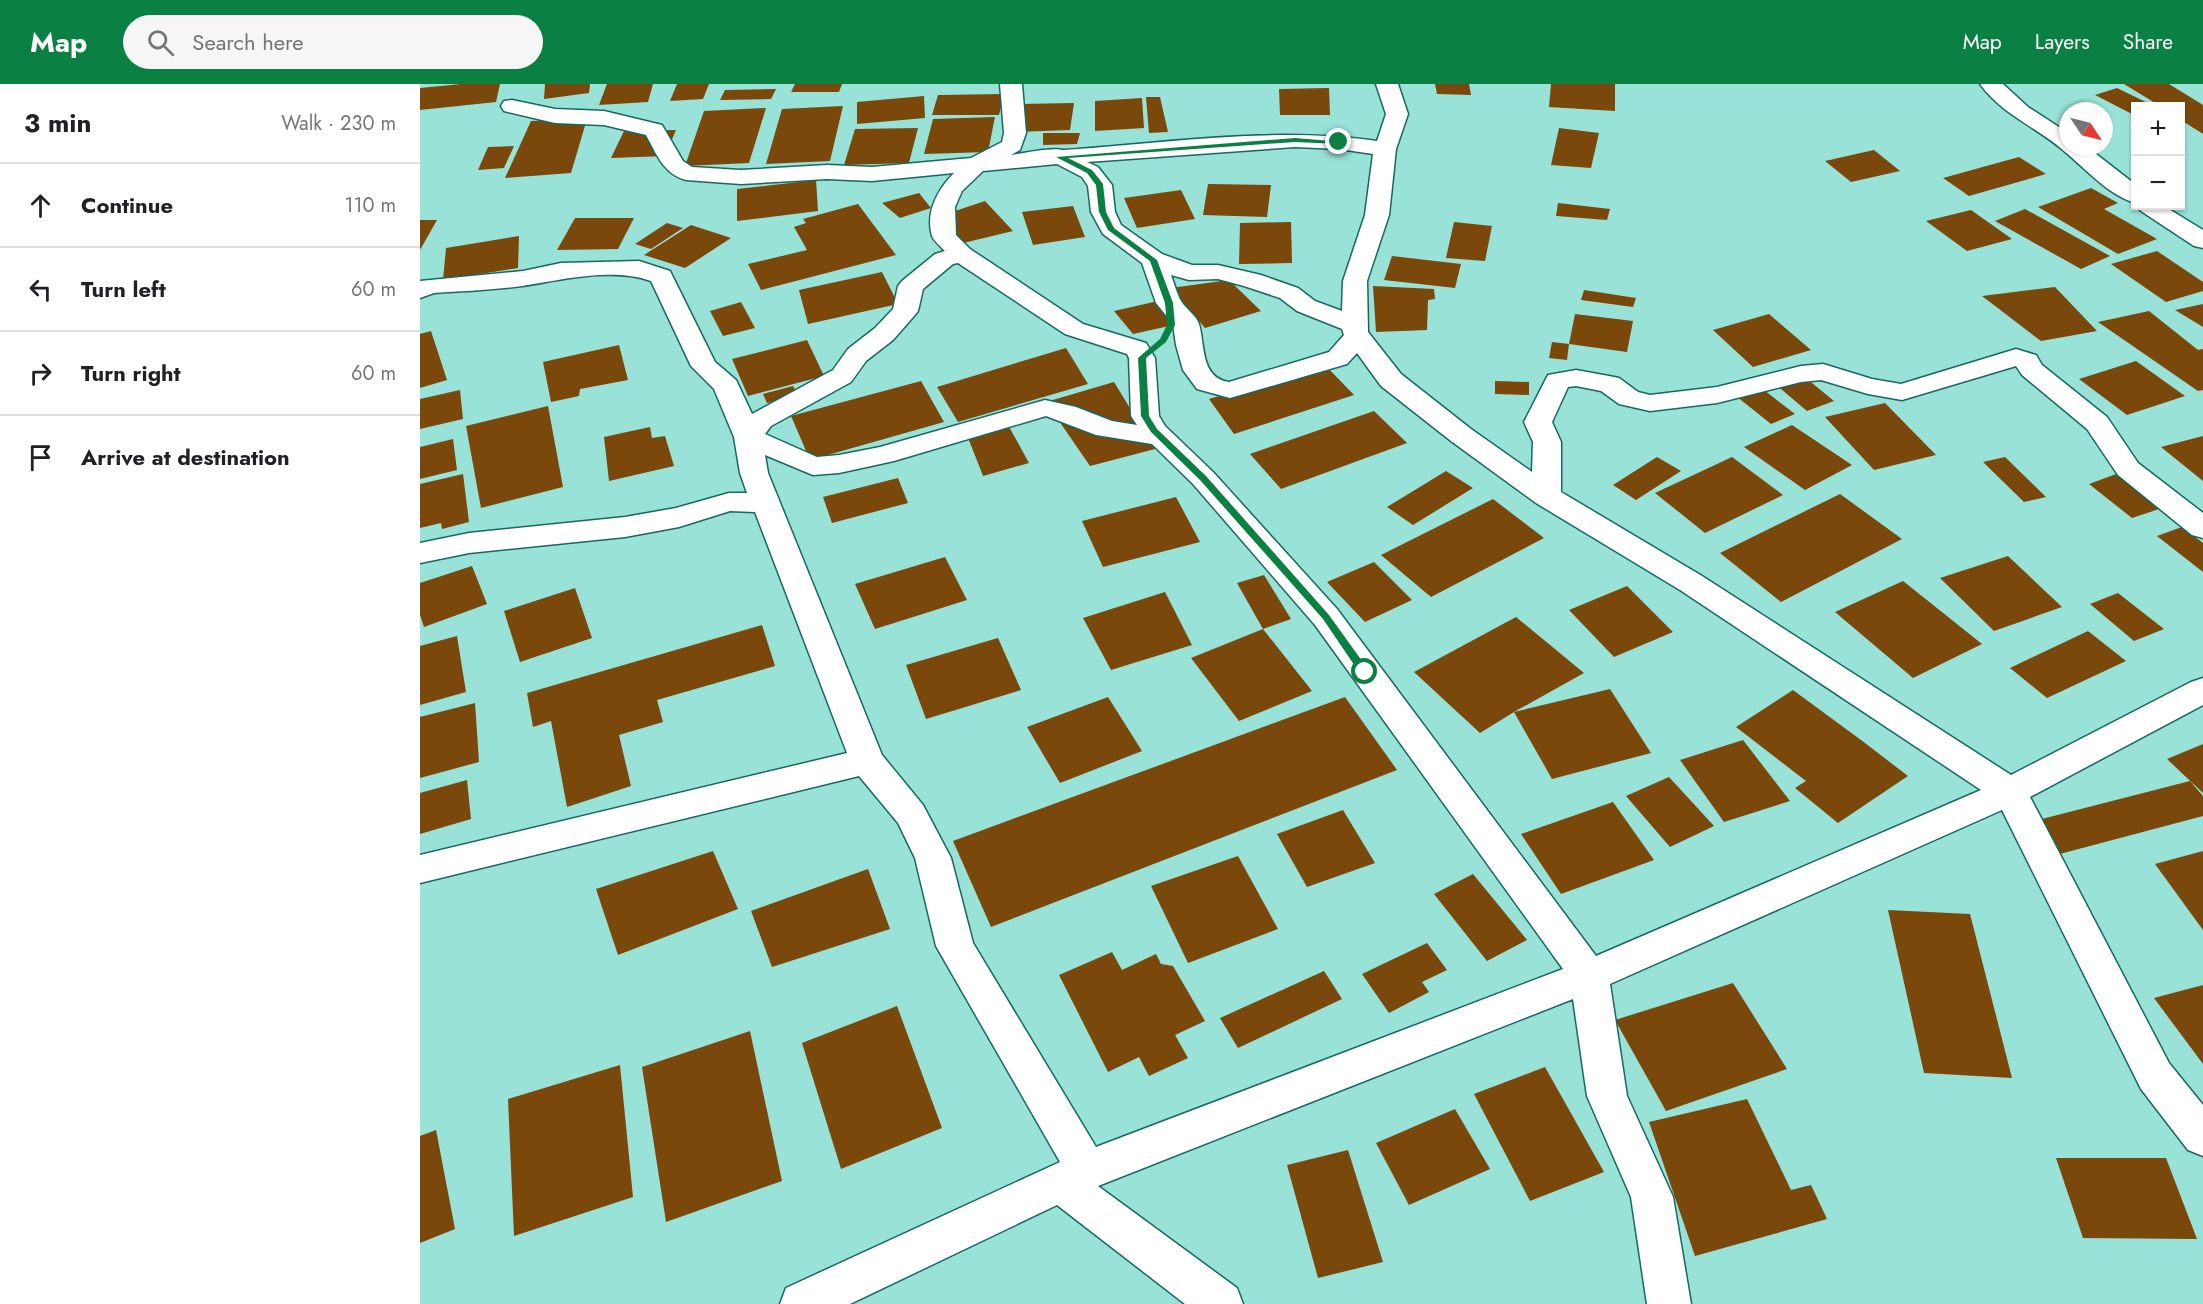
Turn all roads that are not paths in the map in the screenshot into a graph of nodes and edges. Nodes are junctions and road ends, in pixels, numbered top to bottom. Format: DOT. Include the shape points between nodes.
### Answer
graph roads {
  1 [pos="1011,84"];
  2 [pos="1387,84"];
  3 [pos="1991,84"];
  4 [pos="512,106"];
  5 [pos="1015,133"];
  6 [pos="2059,137"];
  7 [pos="1385,149"];
  8 [pos="2084,156"];
  9 [pos="1060,157"];
  10 [pos="977,164"];
  11 [pos="2131,193"];
  12 [pos="2155,210"];
  13 [pos="2203,241"];
  14 [pos="961,254"];
  15 [pos="1153,260"];
  16 [pos="420,290"];
  17 [pos="1169,303"];
  18 [pos="1356,330"];
  19 [pos="1142,358"];
  20 [pos="748,437"];
  21 [pos="1160,437"];
  22 [pos="1546,496"];
  23 [pos="767,503"];
  24 [pos="2203,528"];
  25 [pos="420,553"];
  26 [pos="2203,690"];
  27 [pos="867,761"];
  28 [pos="2010,792"];
  29 [pos="420,868"];
  30 [pos="1589,976"];
  31 [pos="2203,1137"];
  32 [pos="1074,1176"];
  33 [pos="802,1304"];
  34 [pos="1221,1304"];
  35 [pos="1669,1304"];
  1 -- 5 [label="street"];
  2 -- 7 [label="street" via="1397,114"];
  3 -- 6 [label="street" via="2020,112"];
  4 -- 10 [label="street" via="555,116 604,118 654,130 674,165 686,173 741,177 827,172 872,174"];
  5 -- 9 [label="street"];
  5 -- 10 [label="street" via="1012,145"];
  7 -- 9 [label="street" via="1295,140"];
  7 -- 18 [label="street" via="1377,215 1355,281"];
  8 -- 11 [label="street"];
  9 -- 10 [label="street"];
  9 -- 15 [label="street" via="1090,171 1100,184 1102,212 1111,229"];
  10 -- 14 [label="street" via="952,188 943,207 944,236"];
  12 -- 13 [label="street"];
  14 -- 19 [label="street" via="1074,329 1120,342 1137,350"];
  14 -- 20 [label="street" via="944,259 911,286 905,311 857,356 842,376 760,420"];
  15 -- 17 [label="street"];
  15 -- 18 [label="street" via="1189,273 1218,272 1252,280 1289,293 1306,306"];
  16 -- 20 [label="street" via="561,270 639,268 661,276 704,366 726,386"];
  17 -- 18 [label="street" via="1186,323 1186,340 1203,381 1214,388 1230,390 1338,358"];
  17 -- 19 [label="street" via="1171,325 1163,340"];
  18 -- 22 [label="street" via="1390,380"];
  19 -- 21 [label="street" via="1145,416"];
  20 -- 21 [label="street" via="813,466 884,455 1045,408 1106,429"];
  20 -- 23 [label="street" via="754,473"];
  21 -- 30 [label="street" via="1203,478 1326,617"];
  22 -- 24 [label="street" via="1547,442 1538,422 1557,381 1576,378 1609,384 1629,398 1650,403 1717,395 1823,372 1902,392 2016,357 2027,361 2031,369 2097,423 2128,469"];
  22 -- 28 [label="street" via="1691,583"];
  23 -- 25 [label="street" via="729,501 679,517 625,527 469,543"];
  23 -- 27 [label="street"];
  26 -- 28 [label="street"];
  27 -- 29 [label="street"];
  27 -- 32 [label="street" via="911,815 933,858 955,946"];
  28 -- 30 [label="street"];
  28 -- 31 [label="street" via="2155,1076"];
  30 -- 32 [label="street"];
  30 -- 35 [label="street" via="1607,1096 1652,1197"];
  32 -- 33 [label="street"];
  32 -- 34 [label="street"];
}
